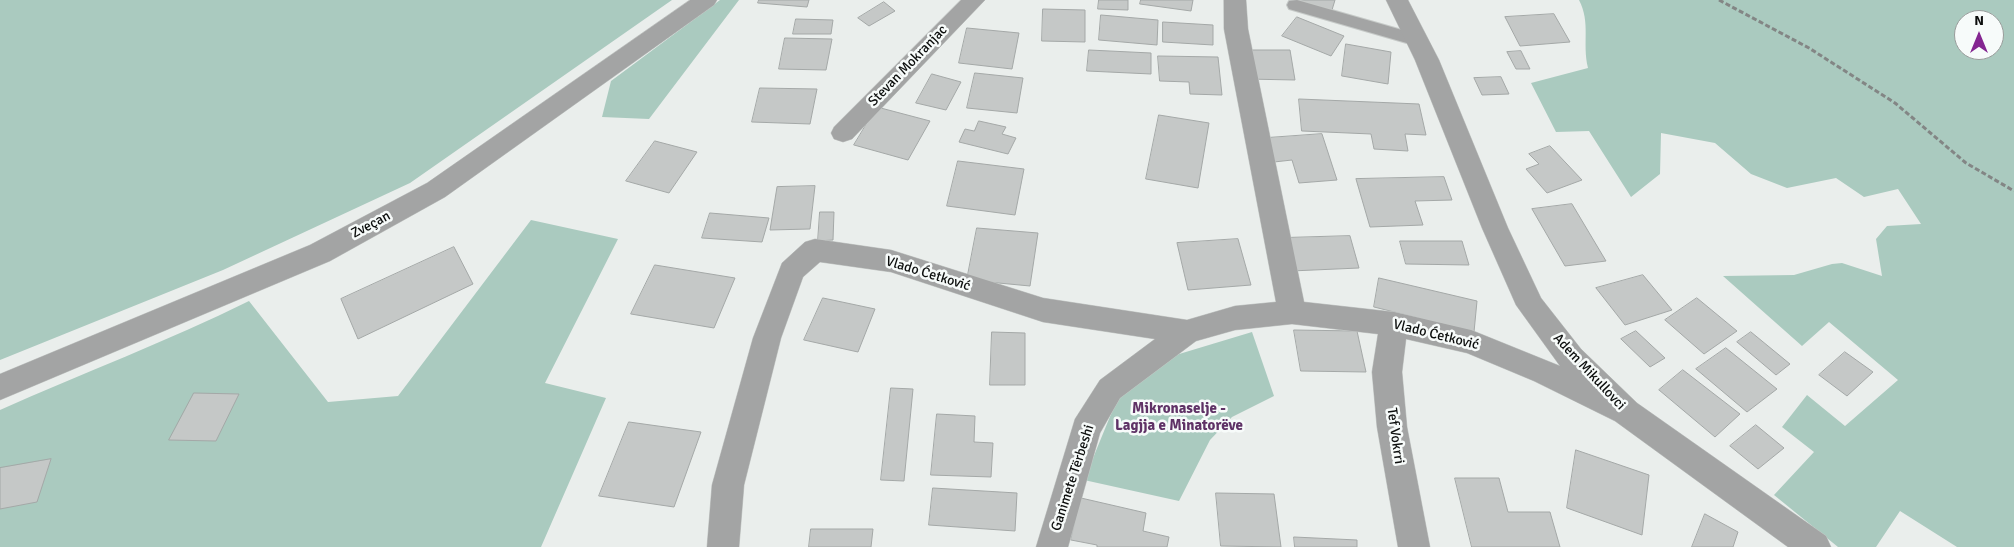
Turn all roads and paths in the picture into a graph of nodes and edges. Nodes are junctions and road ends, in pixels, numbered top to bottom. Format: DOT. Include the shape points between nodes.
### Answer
graph roads {
  1 [pos="706,0"];
  2 [pos="974,0"];
  3 [pos="1234,0"];
  4 [pos="1397,0"];
  5 [pos="1719,0"];
  6 [pos="1295,5"];
  7 [pos="1417,40"];
  8 [pos="843,133"];
  9 [pos="2014,191"];
  10 [pos="1292,312"];
  11 [pos="1394,324"];
  12 [pos="1187,332"];
  13 [pos="0,387"];
  14 [pos="1626,412"];
  15 [pos="723,547"];
  16 [pos="1052,547"];
  17 [pos="1414,547"];
  18 [pos="1815,547"];
  1 -- 13 [label="street, Zveçan" via="436,190 320,253"];
  2 -- 8 [label="street, Stevan Mokranjac"];
  3 -- 10 [label="street" via="1236,29"];
  4 -- 7 [label="street, Adem Mikullovci"];
  5 -- 9 [label="path" via="1809,48 1895,104 1966,163"];
  6 -- 7 [label="lane"];
  7 -- 14 [label="street, Adem Mikullovci" via="1530,305 1571,358"];
  10 -- 11 [label="street, Vlado Ćetković"];
  10 -- 12 [label="street, Vlado Ćetković" via="1235,318"];
  11 -- 14 [label="street, Vlado Ćetković" via="1471,342 1544,372"];
  11 -- 17 [label="street, Tef Vokrri" via="1387,372 1392,428"];
  12 -- 15 [label="street, Vlado Ćetković" via="1043,310 891,261 814,250 792,271 767,338 728,485"];
  12 -- 16 [label="street, Ganimete Tërbeshi" via="1110,389 1086,429"];
  14 -- 18 [label="street, Adem Mikullovci"];
}
